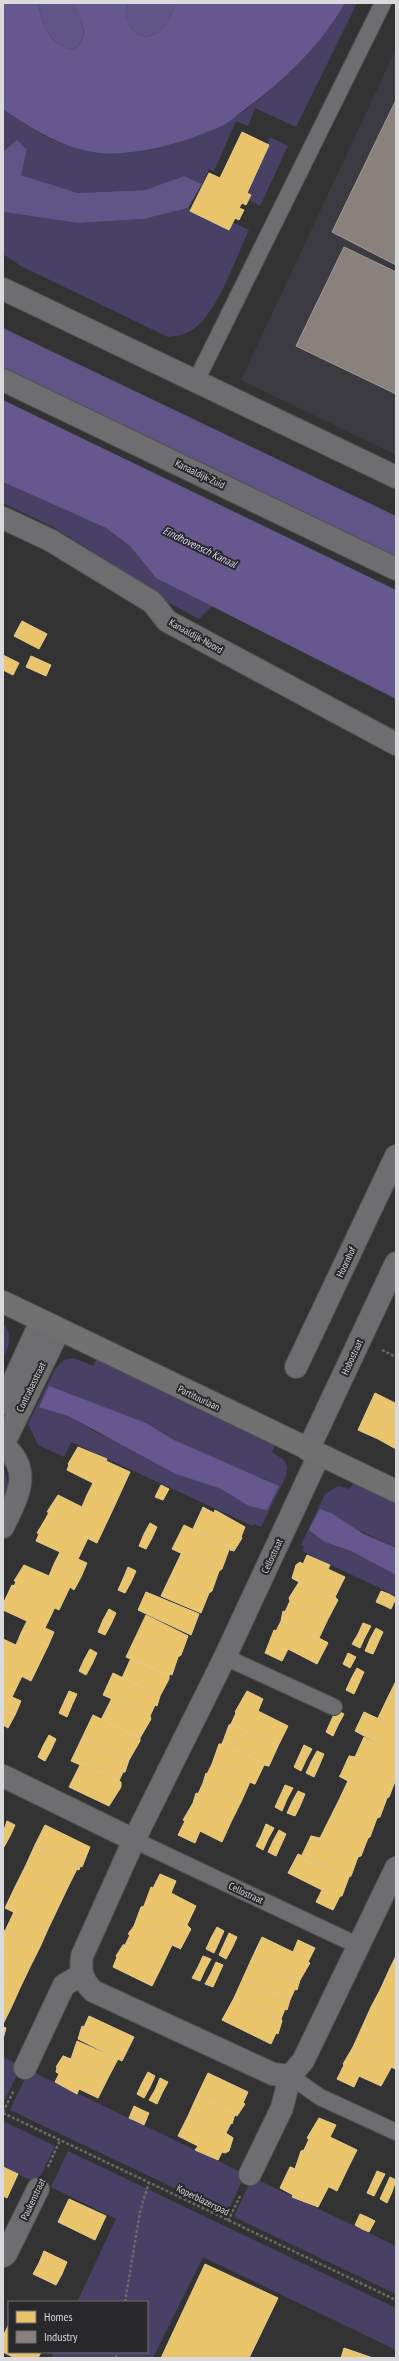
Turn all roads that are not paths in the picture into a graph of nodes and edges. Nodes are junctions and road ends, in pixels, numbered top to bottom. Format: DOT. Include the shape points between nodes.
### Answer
graph roads {
  1 [pos="383,3"];
  2 [pos="3,289"];
  3 [pos="3,380"];
  4 [pos="196,381"];
  5 [pos="396,477"];
  6 [pos="3,518"];
  7 [pos="396,569"];
  8 [pos="396,744"];
  9 [pos="396,1156"];
  10 [pos="396,1263"];
  11 [pos="3,1302"];
  12 [pos="50,1325"];
  13 [pos="296,1367"];
  14 [pos="3,1404"];
  15 [pos="3,1445"];
  16 [pos="314,1453"];
  17 [pos="396,1491"];
  18 [pos="3,1527"];
  19 [pos="225,1657"];
  20 [pos="334,1707"];
  21 [pos="3,1776"];
  22 [pos="134,1840"];
  23 [pos="396,1868"];
  24 [pos="359,1946"];
  25 [pos="82,1975"];
  26 [pos="25,2068"];
  27 [pos="290,2076"];
  28 [pos="396,2132"];
  29 [pos="250,2174"];
  30 [pos="38,2189"];
  31 [pos="3,2256"];
  1 -- 4 [label="lane"];
  2 -- 4 [label="street"];
  3 -- 7 [label="street, Kanaaldijk-Zuid"];
  4 -- 5 [label="street"];
  6 -- 8 [label="street, Kanaaldijk-Noord" via="50,540 152,602 167,621"];
  9 -- 13 [label="street, Hoornhof"];
  10 -- 16 [label="street, Hobostraat"];
  11 -- 12 [label="street, Partituurlaan"];
  12 -- 14 [label="street, Contrabasstraat"];
  12 -- 15 [label="street, Contrabasstraat"];
  12 -- 16 [label="street, Partituurlaan"];
  15 -- 18 [label="street, Contrabasstraat" via="12,1452 19,1465 22,1481"];
  16 -- 17 [label="street, Partituurlaan"];
  16 -- 19 [label="street, Cellostraat"];
  19 -- 20 [label="lane"];
  19 -- 22 [label="street, Cellostraat"];
  21 -- 22 [label="street"];
  22 -- 24 [label="lane, Cellostraat"];
  22 -- 25 [label="street, Cellostraat" via="82,1956"];
  23 -- 24 [label="street"];
  24 -- 27 [label="street" via="303,2061"];
  25 -- 26 [label="street" via="64,1985"];
  25 -- 27 [label="street" via="93,1991 272,2074"];
  27 -- 28 [label="lane" via="320,2097"];
  27 -- 29 [label="street" via="282,2108"];
  30 -- 31 [label="street, Paukenstraat"];
}
